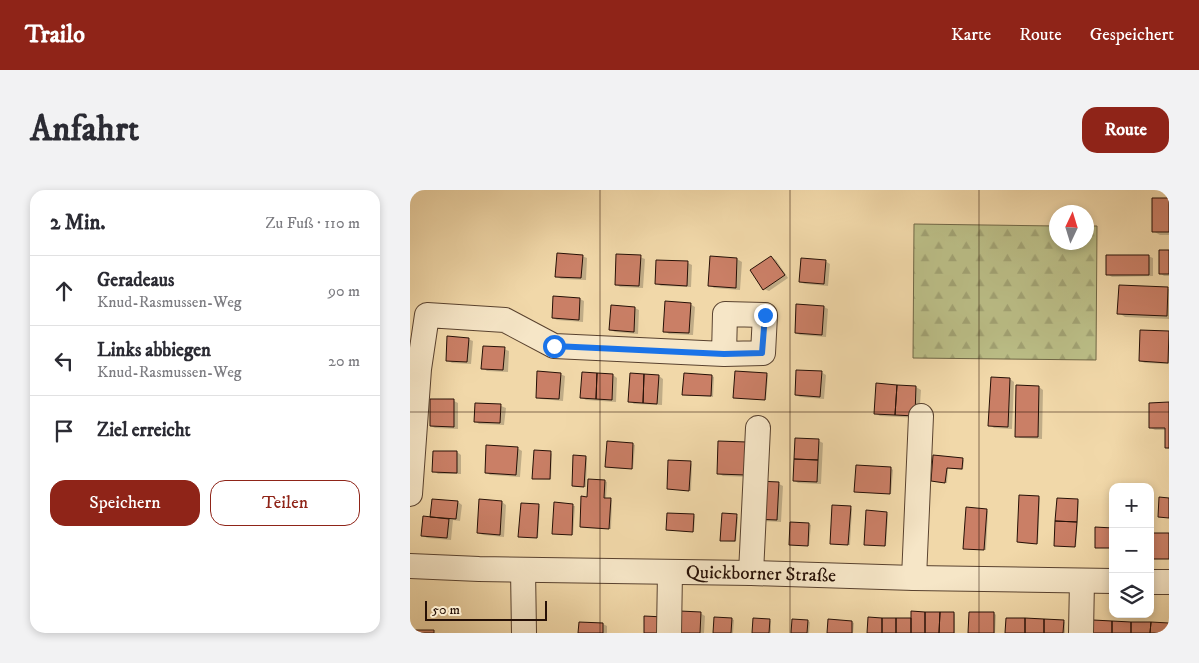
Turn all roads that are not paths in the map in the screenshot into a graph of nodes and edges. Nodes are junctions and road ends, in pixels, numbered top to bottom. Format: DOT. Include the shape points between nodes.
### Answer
graph roads {
  1 [pos="724,354"];
  2 [pos="920,416"];
  3 [pos="758,428"];
  4 [pos="410,494"];
  5 [pos="410,566"];
  6 [pos="524,570"];
  7 [pos="670,572"];
  8 [pos="751,573"];
  9 [pos="914,578"];
  10 [pos="1082,581"];
  11 [pos="1109,581"];
  12 [pos="1154,582"];
  13 [pos="1169,582"];
  14 [pos="524,633"];
  15 [pos="669,633"];
  16 [pos="1082,633"];
  1 -- 4 [label="street" via="554,346 505,320 426,315"];
  2 -- 9 [label="street"];
  3 -- 8 [label="street"];
  5 -- 6 [label="street, Quickborner Straße"];
  6 -- 7 [label="street, Quickborner Straße"];
  6 -- 14 [label="street"];
  7 -- 8 [label="street, Quickborner Straße"];
  7 -- 15 [label="street"];
  8 -- 9 [label="street, Quickborner Straße"];
  9 -- 10 [label="street, Quickborner Straße"];
  10 -- 11 [label="street, Quickborner Straße"];
  10 -- 16 [label="street"];
  12 -- 13 [label="street"];
}
